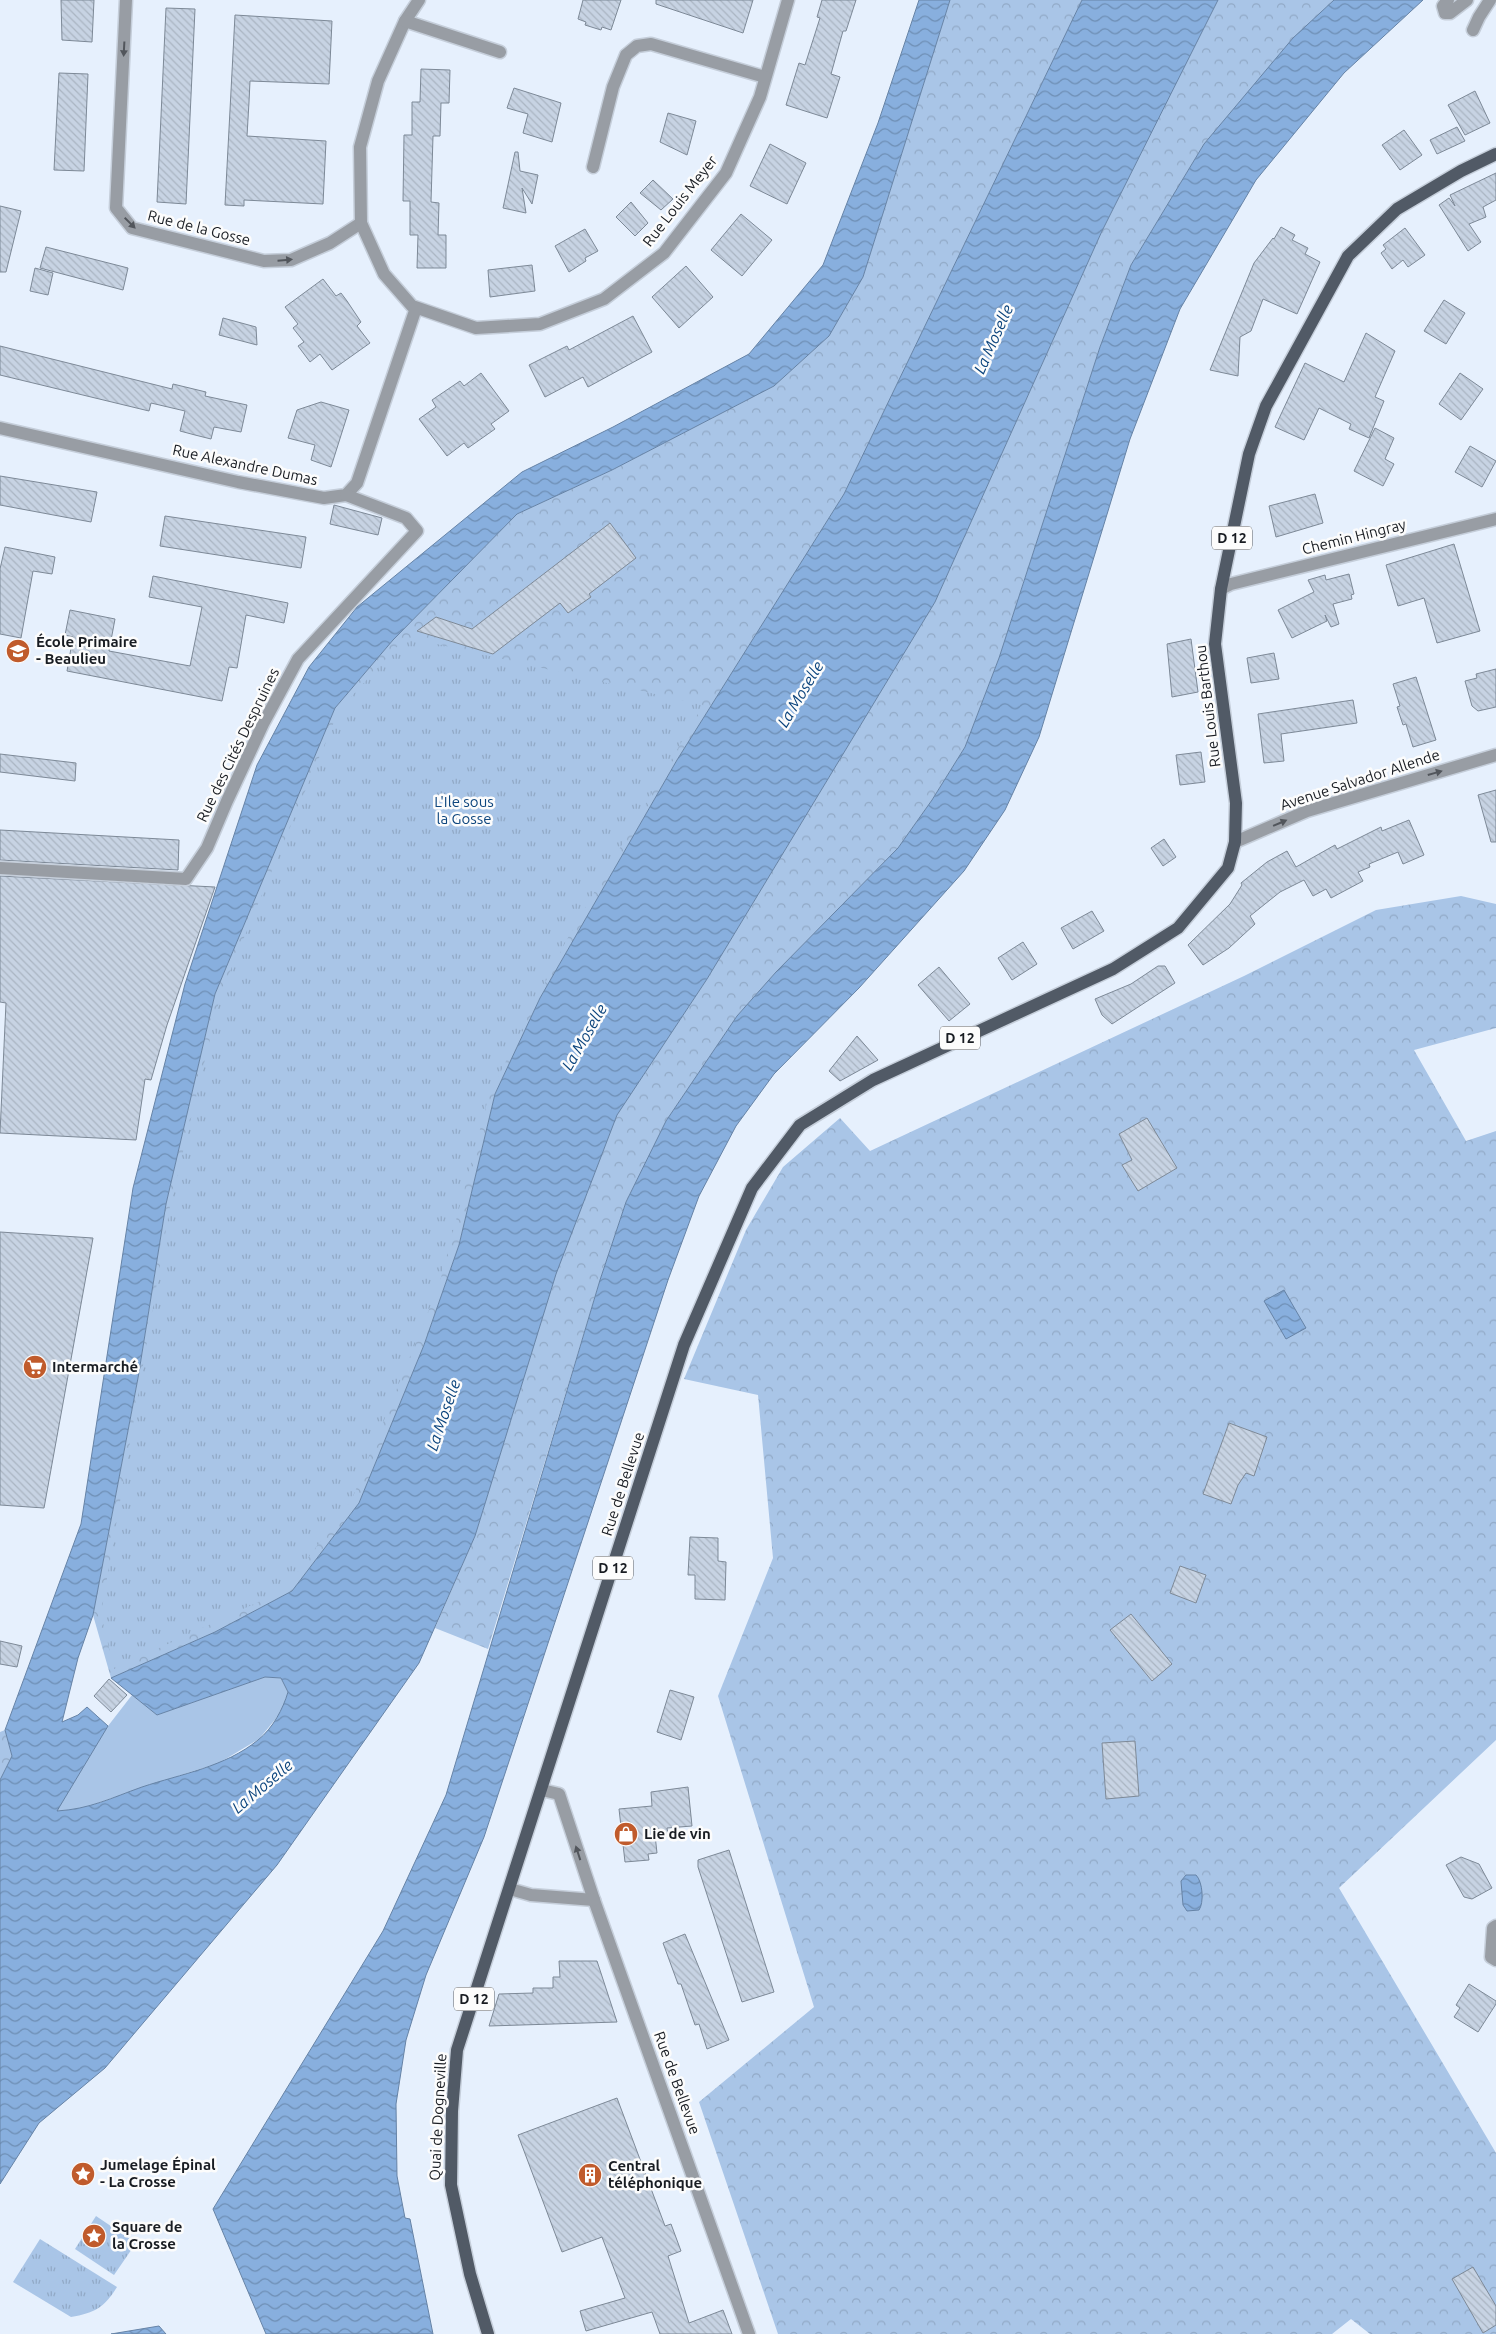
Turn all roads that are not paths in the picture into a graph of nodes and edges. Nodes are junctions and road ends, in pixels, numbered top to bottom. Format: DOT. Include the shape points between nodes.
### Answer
graph roads {
  1 [pos="126,0"];
  2 [pos="419,0"];
  3 [pos="788,0"];
  4 [pos="1448,0"];
  5 [pos="1467,0"];
  6 [pos="1490,0"];
  7 [pos="404,21"];
  8 [pos="1473,30"];
  9 [pos="500,52"];
  10 [pos="765,76"];
  11 [pos="1496,154"];
  12 [pos="594,167"];
  13 [pos="361,223"];
  14 [pos="416,308"];
  15 [pos="0,428"];
  16 [pos="346,495"];
  17 [pos="1496,518"];
  18 [pos="1226,586"];
  19 [pos="1496,755"];
  20 [pos="1235,842"];
  21 [pos="0,868"];
  22 [pos="813,1118"];
  23 [pos="542,1790"];
  24 [pos="510,1889"];
  25 [pos="594,1900"];
  26 [pos="1496,1926"];
  27 [pos="1496,1960"];
  28 [pos="488,2334"];
  29 [pos="749,2334"];
  1 -- 13 [label="street, Rue de la Gosse, one-way" via="116,208 132,228 264,261 291,260 330,243"];
  2 -- 7 [label="street, Rue Louis Meyer"];
  3 -- 10 [label="street, Rue Louis Meyer"];
  4 -- 5 [label="street" via="1443,6 1445,13"];
  6 -- 8 [label="street"];
  7 -- 9 [label="street"];
  7 -- 13 [label="street, Rue Louis Meyer" via="378,81 360,147"];
  10 -- 12 [label="street" via="651,44 637,46 626,54 613,87"];
  10 -- 14 [label="street, Rue Louis Meyer" via="760,97 726,173 664,253 604,299 540,324 476,328"];
  11 -- 18 [label="main road, Rue Louis Barthou / D 12" via="1397,209 1348,256 1266,406 1249,454"];
  13 -- 14 [label="street, Rue Louis Meyer" via="384,274"];
  14 -- 16 [label="street" via="357,483"];
  15 -- 16 [label="street, Rue Alexandre Dumas" via="238,482 324,498"];
  16 -- 21 [label="street, Rue des Cités Despruines" via="406,518 417,531 298,659 263,724 207,848 186,880"];
  17 -- 18 [label="street, Chemin Hingray"];
  18 -- 20 [label="main road, Rue Louis Barthou / D 12" via="1215,644 1236,803"];
  20 -- 19 [label="street, Avenue Salvador Allende, one-way" via="1307,811"];
  20 -- 22 [label="main road, Rue Louis Barthou / D 12" via="1228,868 1178,928 1113,969 873,1080"];
  22 -- 23 [label="main road, Rue de Bellevue / D 12" via="800,1125 752,1188 684,1345"];
  23 -- 24 [label="main road, Quai de Dogneville / D 12"];
  25 -- 23 [label="street, Rue de Bellevue, one-way" via="559,1794"];
  24 -- 25 [label="street" via="531,1895"];
  24 -- 28 [label="main road, Quai de Dogneville / D 12" via="457,2050 452,2111 450,2185 470,2274"];
  25 -- 29 [label="street, Rue de Bellevue"];
  26 -- 27 [label="street" via="1493,1928 1491,1957"];
}
